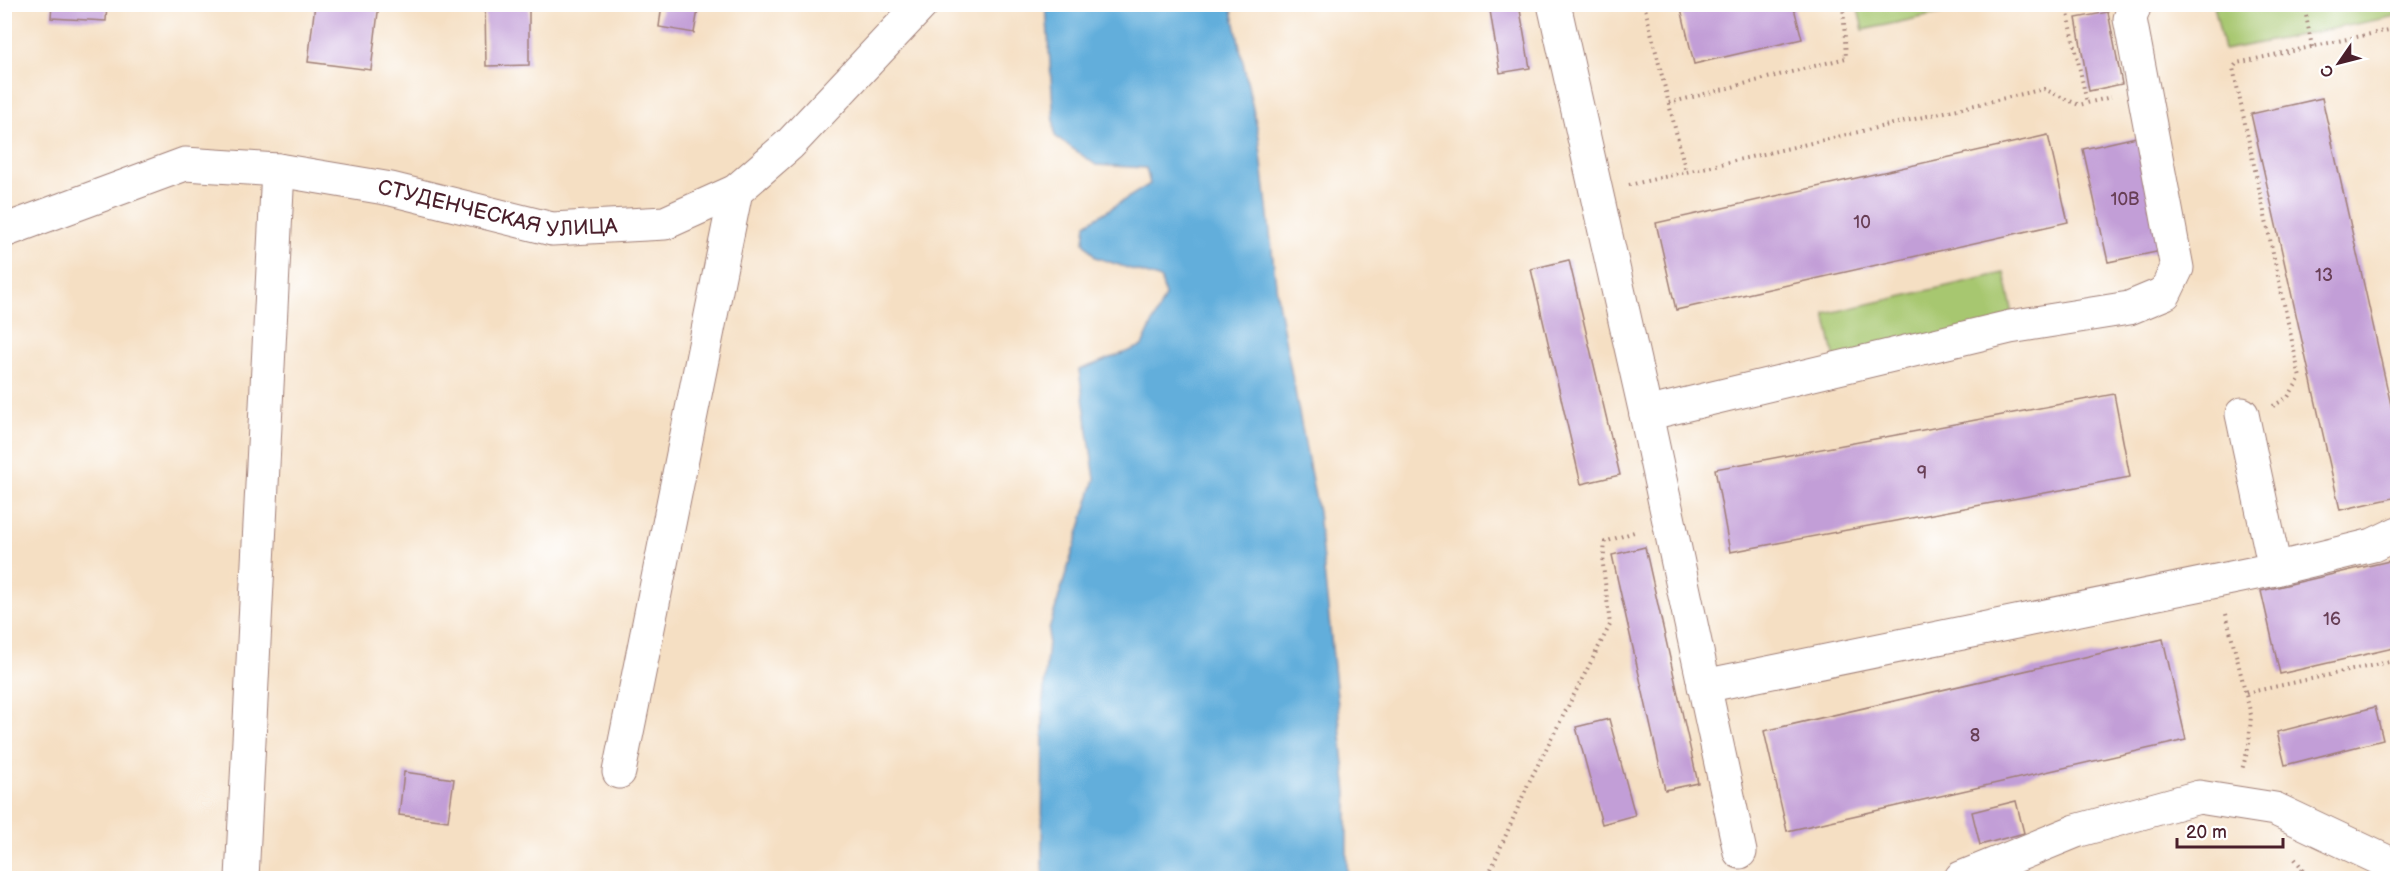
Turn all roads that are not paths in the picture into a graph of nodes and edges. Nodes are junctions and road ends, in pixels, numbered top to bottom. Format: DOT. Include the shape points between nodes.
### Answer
graph roads {
  1 [pos="922,4"];
  2 [pos="1554,4"];
  3 [pos="2135,4"];
  4 [pos="278,170"];
  5 [pos="736,191"];
  6 [pos="4,231"];
  7 [pos="1646,414"];
  8 [pos="2242,414"];
  9 [pos="2397,533"];
  10 [pos="2275,569"];
  11 [pos="1704,686"];
  12 [pos="619,772"];
  13 [pos="1740,852"];
  14 [pos="2397,867"];
  15 [pos="2014,868"];
  16 [pos="242,879"];
  17 [pos="1961,879"];
  1 -- 5 [label="street, СТУДЕНЧЕСКАЯ УЛИЦА" via="790,144"];
  2 -- 7 [label="street"];
  3 -- 7 [label="street" via="2130,19 2176,268 2165,293 2129,309 2010,327"];
  4 -- 5 [label="street, СТУДЕНЧЕСКАЯ УЛИЦА" via="391,189 552,229 665,223"];
  4 -- 6 [label="street, СТУДЕНЧЕСКАЯ УЛИЦА" via="185,164"];
  4 -- 16 [label="street"];
  5 -- 12 [label="street"];
  7 -- 11 [label="street"];
  8 -- 10 [label="street"];
  9 -- 10 [label="street" via="2373,545"];
  10 -- 11 [label="street"];
  11 -- 13 [label="street"];
  14 -- 15 [label="street" via="2275,809 2199,797 2076,831"];
  15 -- 17 [label="street"];
}
